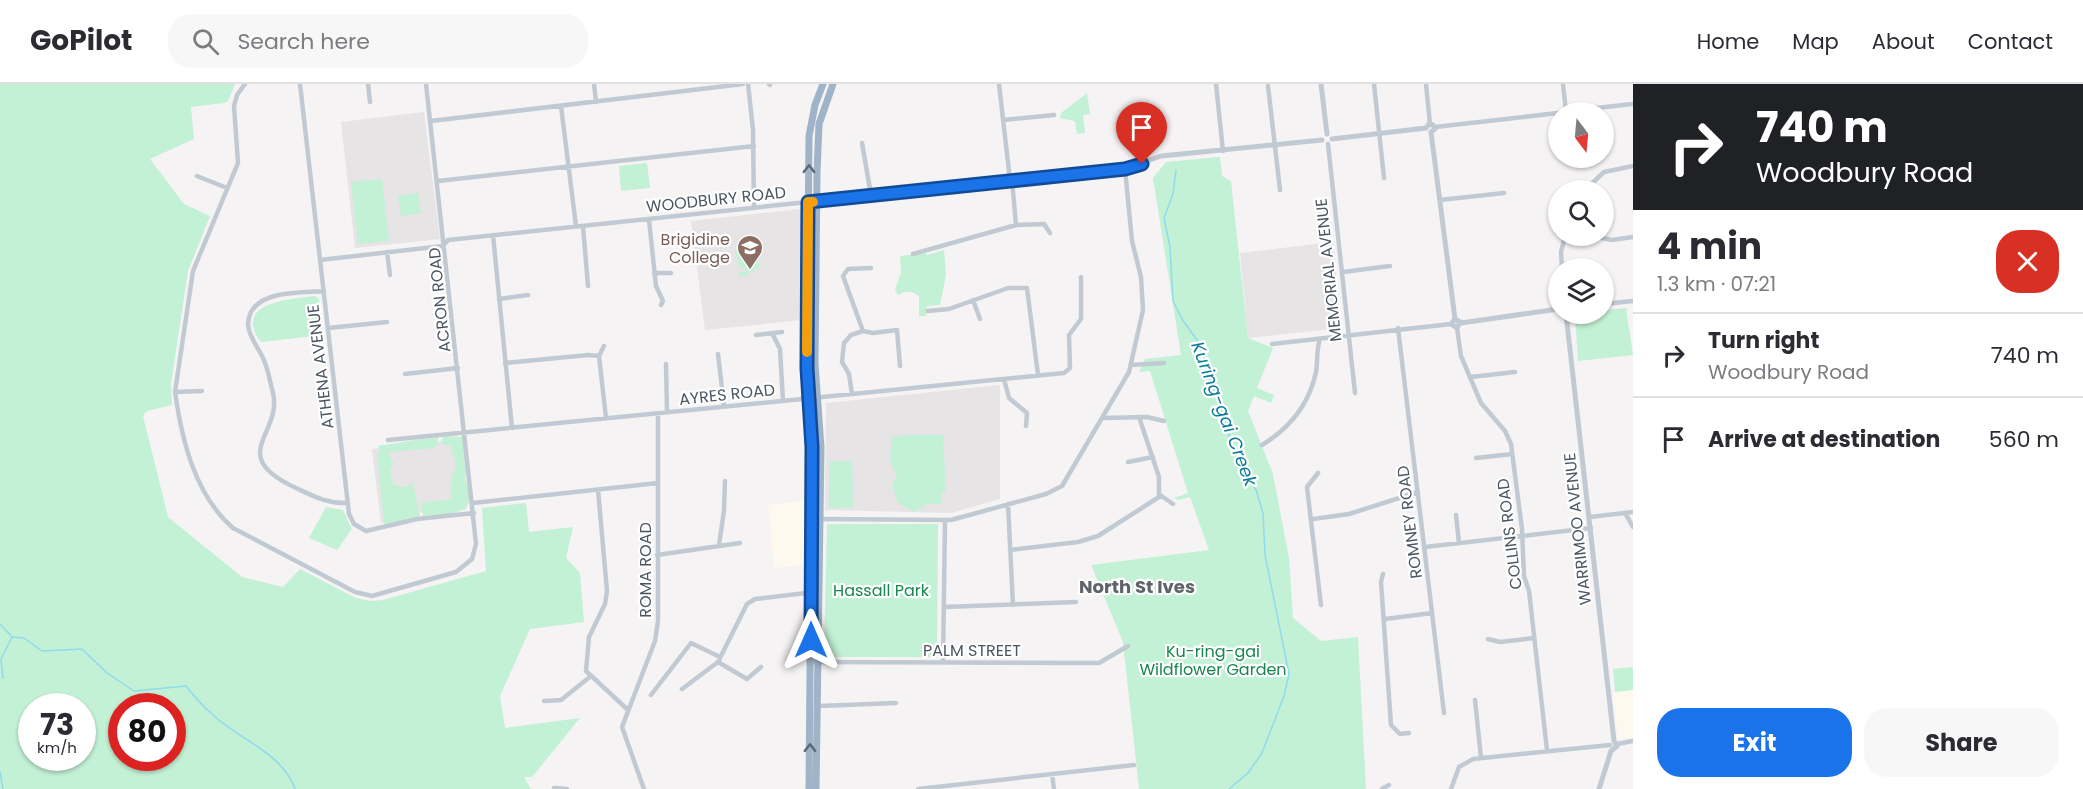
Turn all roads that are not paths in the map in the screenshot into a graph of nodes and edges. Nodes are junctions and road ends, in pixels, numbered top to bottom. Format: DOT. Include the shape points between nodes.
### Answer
graph roads {
  1 [pos="245,84"];
  2 [pos="300,84"];
  3 [pos="368,84"];
  4 [pos="426,84"];
  5 [pos="594,84"];
  6 [pos="743,84"];
  7 [pos="748,84"];
  8 [pos="823,84"];
  9 [pos="833,84"];
  10 [pos="999,84"];
  11 [pos="1216,84"];
  12 [pos="1321,84"];
  13 [pos="1374,84"];
  14 [pos="1426,84"];
  15 [pos="1563,84"];
  16 [pos="1268,86"];
  17 [pos="370,102"];
  18 [pos="596,102"];
  19 [pos="1565,102"];
  20 [pos="1633,105"];
  21 [pos="561,106"];
  22 [pos="1614,107"];
  23 [pos="1548,114"];
  24 [pos="1054,115"];
  25 [pos="1003,120"];
  26 [pos="431,121"];
  27 [pos="1431,127"];
  28 [pos="1380,133"];
  29 [pos="1327,139"];
  30 [pos="862,142"];
  31 [pos="753,146"];
  32 [pos="1275,146"];
  33 [pos="1223,151"];
  34 [pos="1633,166"];
  35 [pos="569,167"];
  36 [pos="1125,169"];
  37 [pos="197,176"];
  38 [pos="1384,178"];
  39 [pos="1011,180"];
  40 [pos="1596,180"];
  41 [pos="438,181"];
  42 [pos="227,188"];
  43 [pos="1280,190"];
  44 [pos="1504,193"];
  45 [pos="871,195"];
  46 [pos="1440,200"];
  47 [pos="812,202"];
  48 [pos="754,208"];
  49 [pos="649,220"];
  50 [pos="1016,225"];
  51 [pos="576,226"];
  52 [pos="583,226"];
  53 [pos="1050,233"];
  54 [pos="493,235"];
  55 [pos="1633,237"];
  56 [pos="1614,240"];
  57 [pos="445,243"];
  58 [pos="387,252"];
  59 [pos="913,254"];
  60 [pos="320,260"];
  61 [pos="1390,266"];
  62 [pos="871,268"];
  63 [pos="1343,272"];
  64 [pos="654,273"];
  65 [pos="671,273"];
  66 [pos="390,275"];
  67 [pos="1081,277"];
  68 [pos="588,286"];
  69 [pos="324,291"];
  70 [pos="528,295"];
  71 [pos="499,299"];
  72 [pos="973,300"];
  73 [pos="1633,301"];
  74 [pos="1614,303"];
  75 [pos="661,305"];
  76 [pos="1633,309"];
  77 [pos="1548,310"];
  78 [pos="928,311"];
  79 [pos="980,319"];
  80 [pos="387,322"];
  81 [pos="1456,323"];
  82 [pos="1567,324"];
  83 [pos="328,328"];
  84 [pos="1398,328"];
  85 [pos="863,331"];
  86 [pos="782,332"];
  87 [pos="1349,334"];
  88 [pos="756,335"];
  89 [pos="773,335"];
  90 [pos="1320,339"];
  91 [pos="1272,344"];
  92 [pos="604,346"];
  93 [pos="718,354"];
  94 [pos="599,356"];
  95 [pos="505,363"];
  96 [pos="1164,363"];
  97 [pos="666,364"];
  98 [pos="1131,365"];
  99 [pos="900,366"];
  100 [pos="458,368"];
  101 [pos="1515,372"];
  102 [pos="405,374"];
  103 [pos="1038,375"];
  104 [pos="1471,377"];
  105 [pos="1004,379"];
  106 [pos="202,391"];
  107 [pos="175,392"];
  108 [pos="1355,393"];
  109 [pos="852,394"];
  110 [pos="814,398"];
  111 [pos="783,400"];
  112 [pos="724,406"];
  113 [pos="668,412"];
  114 [pos="658,413"];
  115 [pos="1139,417"];
  116 [pos="606,418"];
  117 [pos="1103,418"];
  118 [pos="1164,421"];
  119 [pos="1026,426"];
  120 [pos="512,428"];
  121 [pos="465,432"];
  122 [pos="388,440"];
  123 [pos="1262,445"];
  124 [pos="1512,454"];
  125 [pos="1153,457"];
  126 [pos="1476,458"];
  127 [pos="1128,462"];
  128 [pos="1318,473"];
  129 [pos="725,481"];
  130 [pos="658,483"];
  131 [pos="598,490"];
  132 [pos="1418,492"];
  133 [pos="1160,495"];
  134 [pos="348,502"];
  135 [pos="473,504"];
  136 [pos="1008,504"];
  137 [pos="1173,504"];
  138 [pos="1633,512"];
  139 [pos="474,513"];
  140 [pos="1625,513"];
  141 [pos="1456,515"];
  142 [pos="1590,518"];
  143 [pos="820,519"];
  144 [pos="1313,519"];
  145 [pos="945,520"];
  146 [pos="1633,527"];
  147 [pos="1591,528"];
  148 [pos="1521,537"];
  149 [pos="740,543"];
  150 [pos="1459,543"];
  151 [pos="719,545"];
  152 [pos="1425,547"];
  153 [pos="1011,550"];
  154 [pos="657,555"];
  155 [pos="1383,574"];
  156 [pos="815,592"];
  157 [pos="1076,602"];
  158 [pos="1013,605"];
  159 [pos="1321,605"];
  160 [pos="944,607"];
  161 [pos="1432,613"];
  162 [pos="1384,619"];
  163 [pos="1534,638"];
  164 [pos="1488,639"];
  165 [pos="1128,646"];
  166 [pos="719,659"];
  167 [pos="815,662"];
  168 [pos="943,662"];
  169 [pos="762,667"];
  170 [pos="591,676"];
  171 [pos="682,689"];
  172 [pos="651,695"];
  173 [pos="1475,700"];
  174 [pos="544,701"];
  175 [pos="896,703"];
  176 [pos="819,706"];
  177 [pos="627,708"];
  178 [pos="1444,713"];
  179 [pos="1409,733"];
  180 [pos="1633,741"];
  181 [pos="1613,745"];
  182 [pos="1547,750"];
  183 [pos="1481,758"];
  184 [pos="1134,765"];
  185 [pos="1052,774"];
  186 [pos="1389,785"];
  187 [pos="554,788"];
  188 [pos="567,789"];
  189 [pos="644,789"];
  190 [pos="809,789"];
  191 [pos="816,789"];
  192 [pos="918,789"];
  193 [pos="1054,789"];
  194 [pos="1382,789"];
  195 [pos="1450,789"];
  196 [pos="1599,789"];
  1 -- 42 [label="street" via="234,106 239,152"];
  2 -- 60 [label="street, ATHENA AVENUE"];
  3 -- 17 [label="street"];
  4 -- 26 [label="street, ACRON ROAD"];
  5 -- 18 [label="street"];
  6 -- 18 [label="street"];
  7 -- 31 [label="street"];
  47 -- 8 [label="highway, one-way" via="810,128"];
  9 -- 47 [label="highway" via="819,124"];
  10 -- 25 [label="street"];
  11 -- 33 [label="street"];
  12 -- 29 [label="street, MEMORIAL AVENUE"];
  13 -- 28 [label="street"];
  14 -- 27 [label="street, COLLINS ROAD"];
  15 -- 19 [label="street"];
  16 -- 32 [label="street"];
  18 -- 21 [label="street"];
  20 -- 22 [label="street"];
  21 -- 26 [label="street"];
  21 -- 35 [label="street"];
  23 -- 27 [label="street"];
  24 -- 25 [label="street"];
  25 -- 39 [label="street"];
  26 -- 41 [label="street, ACRON ROAD"];
  27 -- 28 [label="street, WOODBURY ROAD"];
  27 -- 46 [label="street, COLLINS ROAD"];
  28 -- 29 [label="street, WOODBURY ROAD"];
  28 -- 38 [label="street"];
  29 -- 32 [label="street, WOODBURY ROAD"];
  29 -- 63 [label="street, MEMORIAL AVENUE"];
  30 -- 45 [label="street"];
  31 -- 35 [label="street"];
  31 -- 48 [label="street"];
  32 -- 33 [label="street, WOODBURY ROAD"];
  32 -- 43 [label="street"];
  33 -- 36 [label="street, WOODBURY ROAD" via="1161,156"];
  34 -- 40 [label="street" via="1604,172"];
  35 -- 41 [label="street"];
  35 -- 51 [label="street"];
  36 -- 39 [label="street, WOODBURY ROAD"];
  36 -- 98 [label="street" via="1143,310"];
  37 -- 42 [label="street"];
  39 -- 45 [label="street, WOODBURY ROAD"];
  39 -- 50 [label="street"];
  41 -- 57 [label="street, ACRON ROAD"];
  42 -- 107 [label="street" via="193,271"];
  44 -- 46 [label="street"];
  45 -- 47 [label="street, WOODBURY ROAD"];
  46 -- 81 [label="street, COLLINS ROAD"];
  47 -- 48 [label="street, WOODBURY ROAD"];
  47 -- 110 [label="highway" via="807,356"];
  48 -- 49 [label="street, WOODBURY ROAD"];
  49 -- 52 [label="street, WOODBURY ROAD"];
  49 -- 64 [label="street"];
  50 -- 53 [label="street" via="1044,224"];
  50 -- 59 [label="street"];
  51 -- 52 [label="street, WOODBURY ROAD"];
  51 -- 54 [label="street, WOODBURY ROAD"];
  52 -- 68 [label="street"];
  54 -- 57 [label="street, WOODBURY ROAD"];
  54 -- 71 [label="street"];
  55 -- 56 [label="street"];
  57 -- 58 [label="street, WOODBURY ROAD"];
  57 -- 100 [label="street, ACRON ROAD"];
  58 -- 60 [label="street, WOODBURY ROAD"];
  58 -- 66 [label="street"];
  60 -- 69 [label="street, ATHENA AVENUE"];
  61 -- 63 [label="street"];
  62 -- 85 [label="street" via="848,269 843,276"];
  63 -- 87 [label="street, MEMORIAL AVENUE"];
  64 -- 65 [label="street"];
  64 -- 75 [label="street"];
  67 -- 103 [label="street, AYRES ROAD" via="1081,319 1069,335 1070,368 1064,373"];
  69 -- 83 [label="street, ATHENA AVENUE"];
  69 -- 134 [label="street" via="273,296 252,311 249,329 264,360 274,397 260,453 269,473 285,483 324,501"];
  70 -- 71 [label="street"];
  71 -- 95 [label="street"];
  72 -- 78 [label="street" via="949,309"];
  72 -- 79 [label="street"];
  72 -- 103 [label="street" via="1019,286 1029,291"];
  73 -- 74 [label="street"];
  73 -- 76 [label="street"];
  77 -- 81 [label="street"];
  80 -- 83 [label="street"];
  81 -- 84 [label="street"];
  81 -- 104 [label="street, COLLINS ROAD" via="1461,356"];
  82 -- 142 [label="street, WARRIMOO AVENUE"];
  83 -- 134 [label="street, ATHENA AVENUE"];
  84 -- 87 [label="street"];
  84 -- 132 [label="street, ROMNEY ROAD"];
  85 -- 99 [label="street" via="897,330"];
  85 -- 109 [label="street" via="851,335 844,343 842,362 849,374"];
  86 -- 89 [label="street"];
  87 -- 90 [label="street"];
  87 -- 108 [label="street, MEMORIAL AVENUE"];
  88 -- 89 [label="street"];
  89 -- 111 [label="street" via="780,349"];
  90 -- 91 [label="street"];
  90 -- 123 [label="street" via="1314,380 1305,403 1291,424"];
  92 -- 94 [label="street"];
  93 -- 112 [label="street"];
  94 -- 95 [label="street"];
  94 -- 116 [label="street"];
  95 -- 120 [label="street"];
  96 -- 98 [label="street"];
  97 -- 113 [label="street"];
  98 -- 117 [label="street"];
  100 -- 102 [label="street"];
  100 -- 121 [label="street, ACRON ROAD"];
  101 -- 104 [label="street"];
  103 -- 105 [label="street, AYRES ROAD"];
  104 -- 124 [label="street, COLLINS ROAD" via="1484,409 1505,431"];
  105 -- 109 [label="street, AYRES ROAD"];
  105 -- 119 [label="street" via="1009,398 1027,413"];
  106 -- 107 [label="street"];
  107 -- 139 [label="street, ACRON ROAD" via="197,480 212,509 233,528 355,592 372,596 456,572 467,565 476,544"];
  109 -- 110 [label="street, AYRES ROAD"];
  110 -- 111 [label="street, AYRES ROAD"];
  110 -- 143 [label="highway" via="821,422"];
  110 -- 156 [label="highway"];
  111 -- 112 [label="street, AYRES ROAD"];
  112 -- 113 [label="street, AYRES ROAD"];
  113 -- 114 [label="street, AYRES ROAD"];
  114 -- 116 [label="street, AYRES ROAD"];
  114 -- 130 [label="street, ROMA ROAD"];
  115 -- 117 [label="street"];
  115 -- 118 [label="street"];
  115 -- 125 [label="street"];
  116 -- 120 [label="street, AYRES ROAD"];
  117 -- 136 [label="street" via="1062,486"];
  120 -- 121 [label="street, AYRES ROAD"];
  121 -- 122 [label="street, AYRES ROAD"];
  121 -- 135 [label="street, ACRON ROAD"];
  124 -- 126 [label="street"];
  124 -- 148 [label="street, COLLINS ROAD"];
  125 -- 127 [label="street"];
  125 -- 133 [label="street"];
  128 -- 144 [label="street" via="1307,487"];
  129 -- 151 [label="street"];
  130 -- 131 [label="street"];
  130 -- 154 [label="street, ROMA ROAD"];
  131 -- 135 [label="street"];
  131 -- 170 [label="street" via="607,591 589,637 586,671"];
  132 -- 144 [label="street" via="1349,514"];
  132 -- 152 [label="street, ROMNEY ROAD"];
  133 -- 137 [label="street"];
  133 -- 153 [label="street" via="1098,536"];
  134 -- 139 [label="street, ATHENA AVENUE" via="354,524 366,531 417,519"];
  135 -- 139 [label="street, ACRON ROAD"];
  136 -- 145 [label="street"];
  136 -- 153 [label="street"];
  138 -- 140 [label="street"];
  140 -- 142 [label="street"];
  140 -- 146 [label="street"];
  141 -- 150 [label="street"];
  142 -- 147 [label="street, WARRIMOO AVENUE"];
  143 -- 145 [label="street"];
  143 -- 156 [label="highway"];
  144 -- 159 [label="street"];
  145 -- 160 [label="street"];
  147 -- 148 [label="street"];
  147 -- 181 [label="street, WARRIMOO AVENUE"];
  148 -- 150 [label="street"];
  148 -- 163 [label="street, COLLINS ROAD"];
  149 -- 151 [label="street"];
  150 -- 152 [label="street"];
  151 -- 154 [label="street"];
  152 -- 161 [label="street, ROMNEY ROAD"];
  153 -- 158 [label="street"];
  154 -- 177 [label="street, ROMA ROAD" via="655,640"];
  155 -- 162 [label="street"];
  156 -- 166 [label="street" via="755,599 747,604"];
  156 -- 167 [label="highway"];
  157 -- 158 [label="street"];
  158 -- 160 [label="street"];
  160 -- 168 [label="street"];
  161 -- 162 [label="street"];
  161 -- 178 [label="street, ROMNEY ROAD"];
  162 -- 179 [label="street" via="1391,726 1400,734"];
  163 -- 164 [label="street" via="1500,642"];
  163 -- 182 [label="street, COLLINS ROAD"];
  165 -- 168 [label="street, PALM STREET" via="1099,663"];
  166 -- 169 [label="street" via="747,679"];
  166 -- 171 [label="street"];
  166 -- 172 [label="street" via="691,644"];
  167 -- 168 [label="street, PALM STREET"];
  167 -- 176 [label="highway"];
  190 -- 167 [label="highway, one-way"];
  170 -- 174 [label="street" via="561,700"];
  170 -- 177 [label="street"];
  173 -- 183 [label="street"];
  175 -- 176 [label="street"];
  176 -- 191 [label="highway"];
  177 -- 189 [label="street, ROMA ROAD" via="622,727"];
  180 -- 181 [label="street"];
  181 -- 182 [label="street"];
  181 -- 196 [label="street, WARRIMOO AVENUE"];
  182 -- 183 [label="street"];
  183 -- 195 [label="street" via="1459,767"];
  184 -- 185 [label="street"];
  185 -- 192 [label="street"];
  185 -- 193 [label="street"];
  186 -- 194 [label="street"];
  187 -- 188 [label="street"];
}
